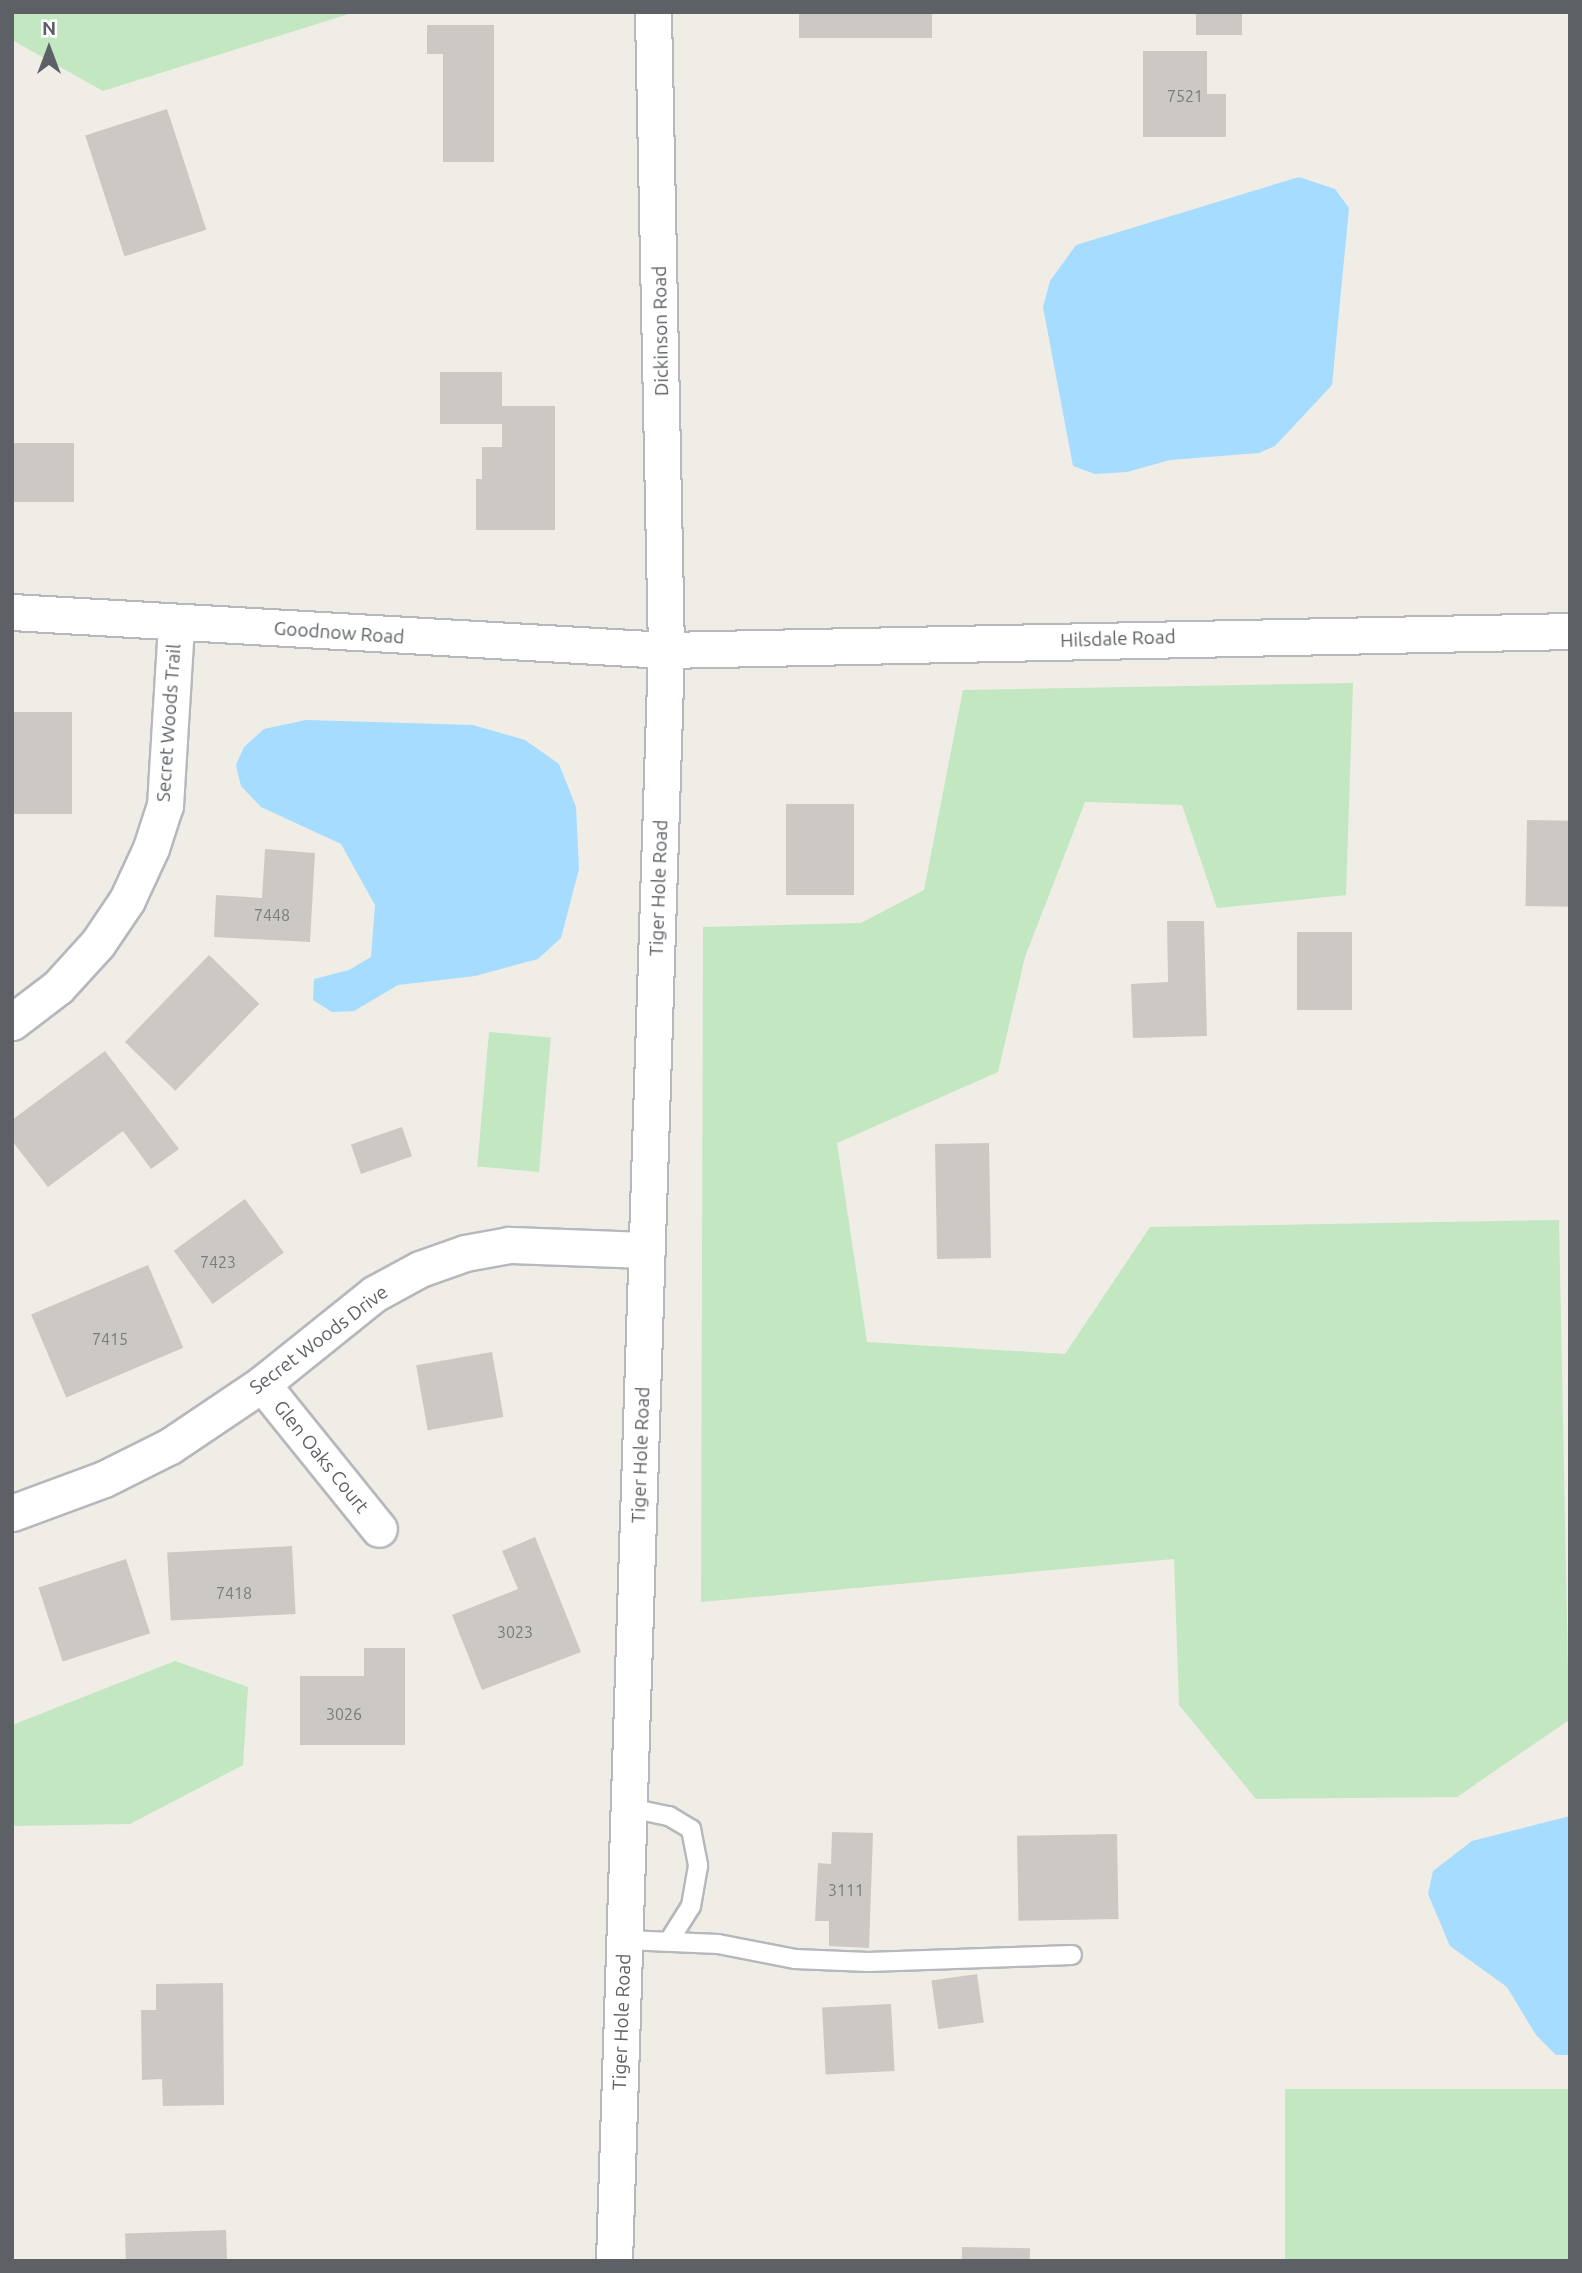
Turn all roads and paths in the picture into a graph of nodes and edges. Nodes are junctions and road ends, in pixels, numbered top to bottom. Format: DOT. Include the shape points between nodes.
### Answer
graph roads {
  1 [pos="653,12"];
  2 [pos="12,612"];
  3 [pos="176,623"];
  4 [pos="1570,631"];
  5 [pos="666,650"];
  6 [pos="12,1022"];
  7 [pos="648,1250"];
  8 [pos="262,1384"];
  9 [pos="12,1513"];
  10 [pos="379,1529"];
  11 [pos="630,1808"];
  12 [pos="626,1940"];
  13 [pos="669,1941"];
  14 [pos="1072,1955"];
  15 [pos="614,2261"];
  1 -- 5 [label="street, Dickinson Road"];
  2 -- 3 [label="street, Goodnow Road"];
  3 -- 5 [label="street, Goodnow Road"];
  3 -- 6 [label="street, Secret Woods Trail" via="164,805 151,848 127,900 98,943 58,987"];
  4 -- 5 [label="street, Hilsdale Road"];
  5 -- 7 [label="street, Tiger Hole Road"];
  7 -- 8 [label="street, Secret Woods Drive" via="509,1245 465,1253 419,1269 374,1294"];
  7 -- 11 [label="street, Tiger Hole Road"];
  8 -- 9 [label="street, Secret Woods Drive" via="170,1446 104,1479"];
  8 -- 10 [label="street, Glen Oaks Court"];
  11 -- 12 [label="street, Tiger Hole Road"];
  11 -- 13 [label="lane" via="669,1816 691,1829 698,1866 691,1906"];
  12 -- 13 [label="lane"];
  12 -- 15 [label="street, Tiger Hole Road"];
  13 -- 14 [label="lane" via="718,1944 795,1959 868,1962"];
}
